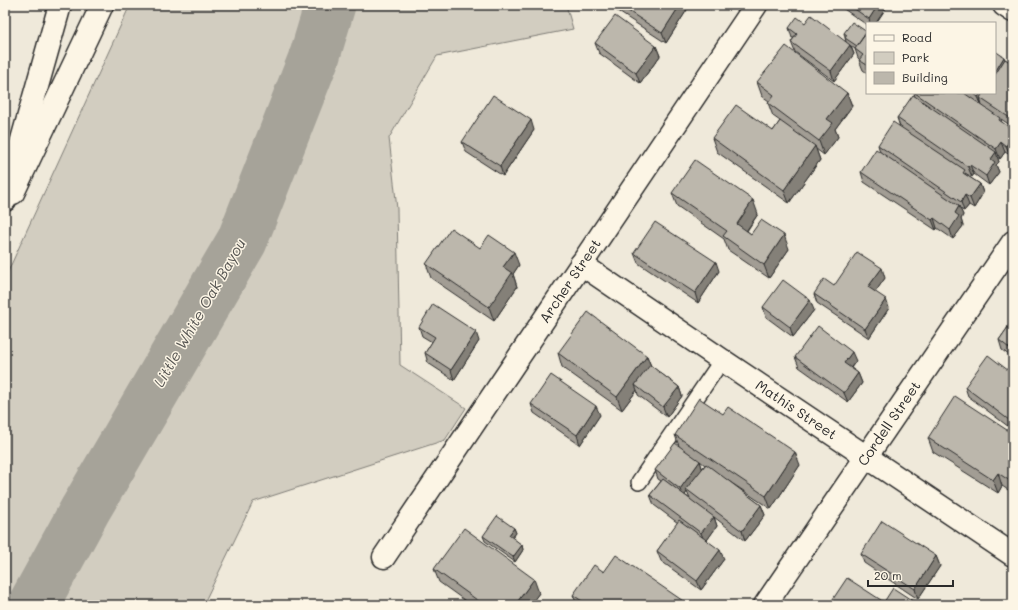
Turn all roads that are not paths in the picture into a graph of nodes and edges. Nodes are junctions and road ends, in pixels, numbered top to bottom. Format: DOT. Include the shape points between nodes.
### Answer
graph roads {
  1 [pos="60,5"];
  2 [pos="102,5"];
  3 [pos="756,5"];
  4 [pos="1004,5"];
  5 [pos="1013,11"];
  6 [pos="5,200"];
  7 [pos="5,211"];
  8 [pos="1013,242"];
  9 [pos="581,264"];
  10 [pos="722,360"];
  11 [pos="866,457"];
  12 [pos="639,482"];
  13 [pos="1013,555"];
  14 [pos="384,557"];
  15 [pos="765,605"];
  1 -- 6 [label="main road"];
  2 -- 7 [label="main road"];
  3 -- 9 [label="main road, Archer Street"];
  4 -- 5 [label="main road"];
  8 -- 11 [label="main road, Cordell Street"];
  9 -- 10 [label="main road, Mathis Street"];
  9 -- 14 [label="main road, Archer Street"];
  10 -- 11 [label="main road, Mathis Street"];
  10 -- 12 [label="lane"];
  11 -- 13 [label="main road, Mathis Street"];
  11 -- 15 [label="main road, Cordell Street"];
}
